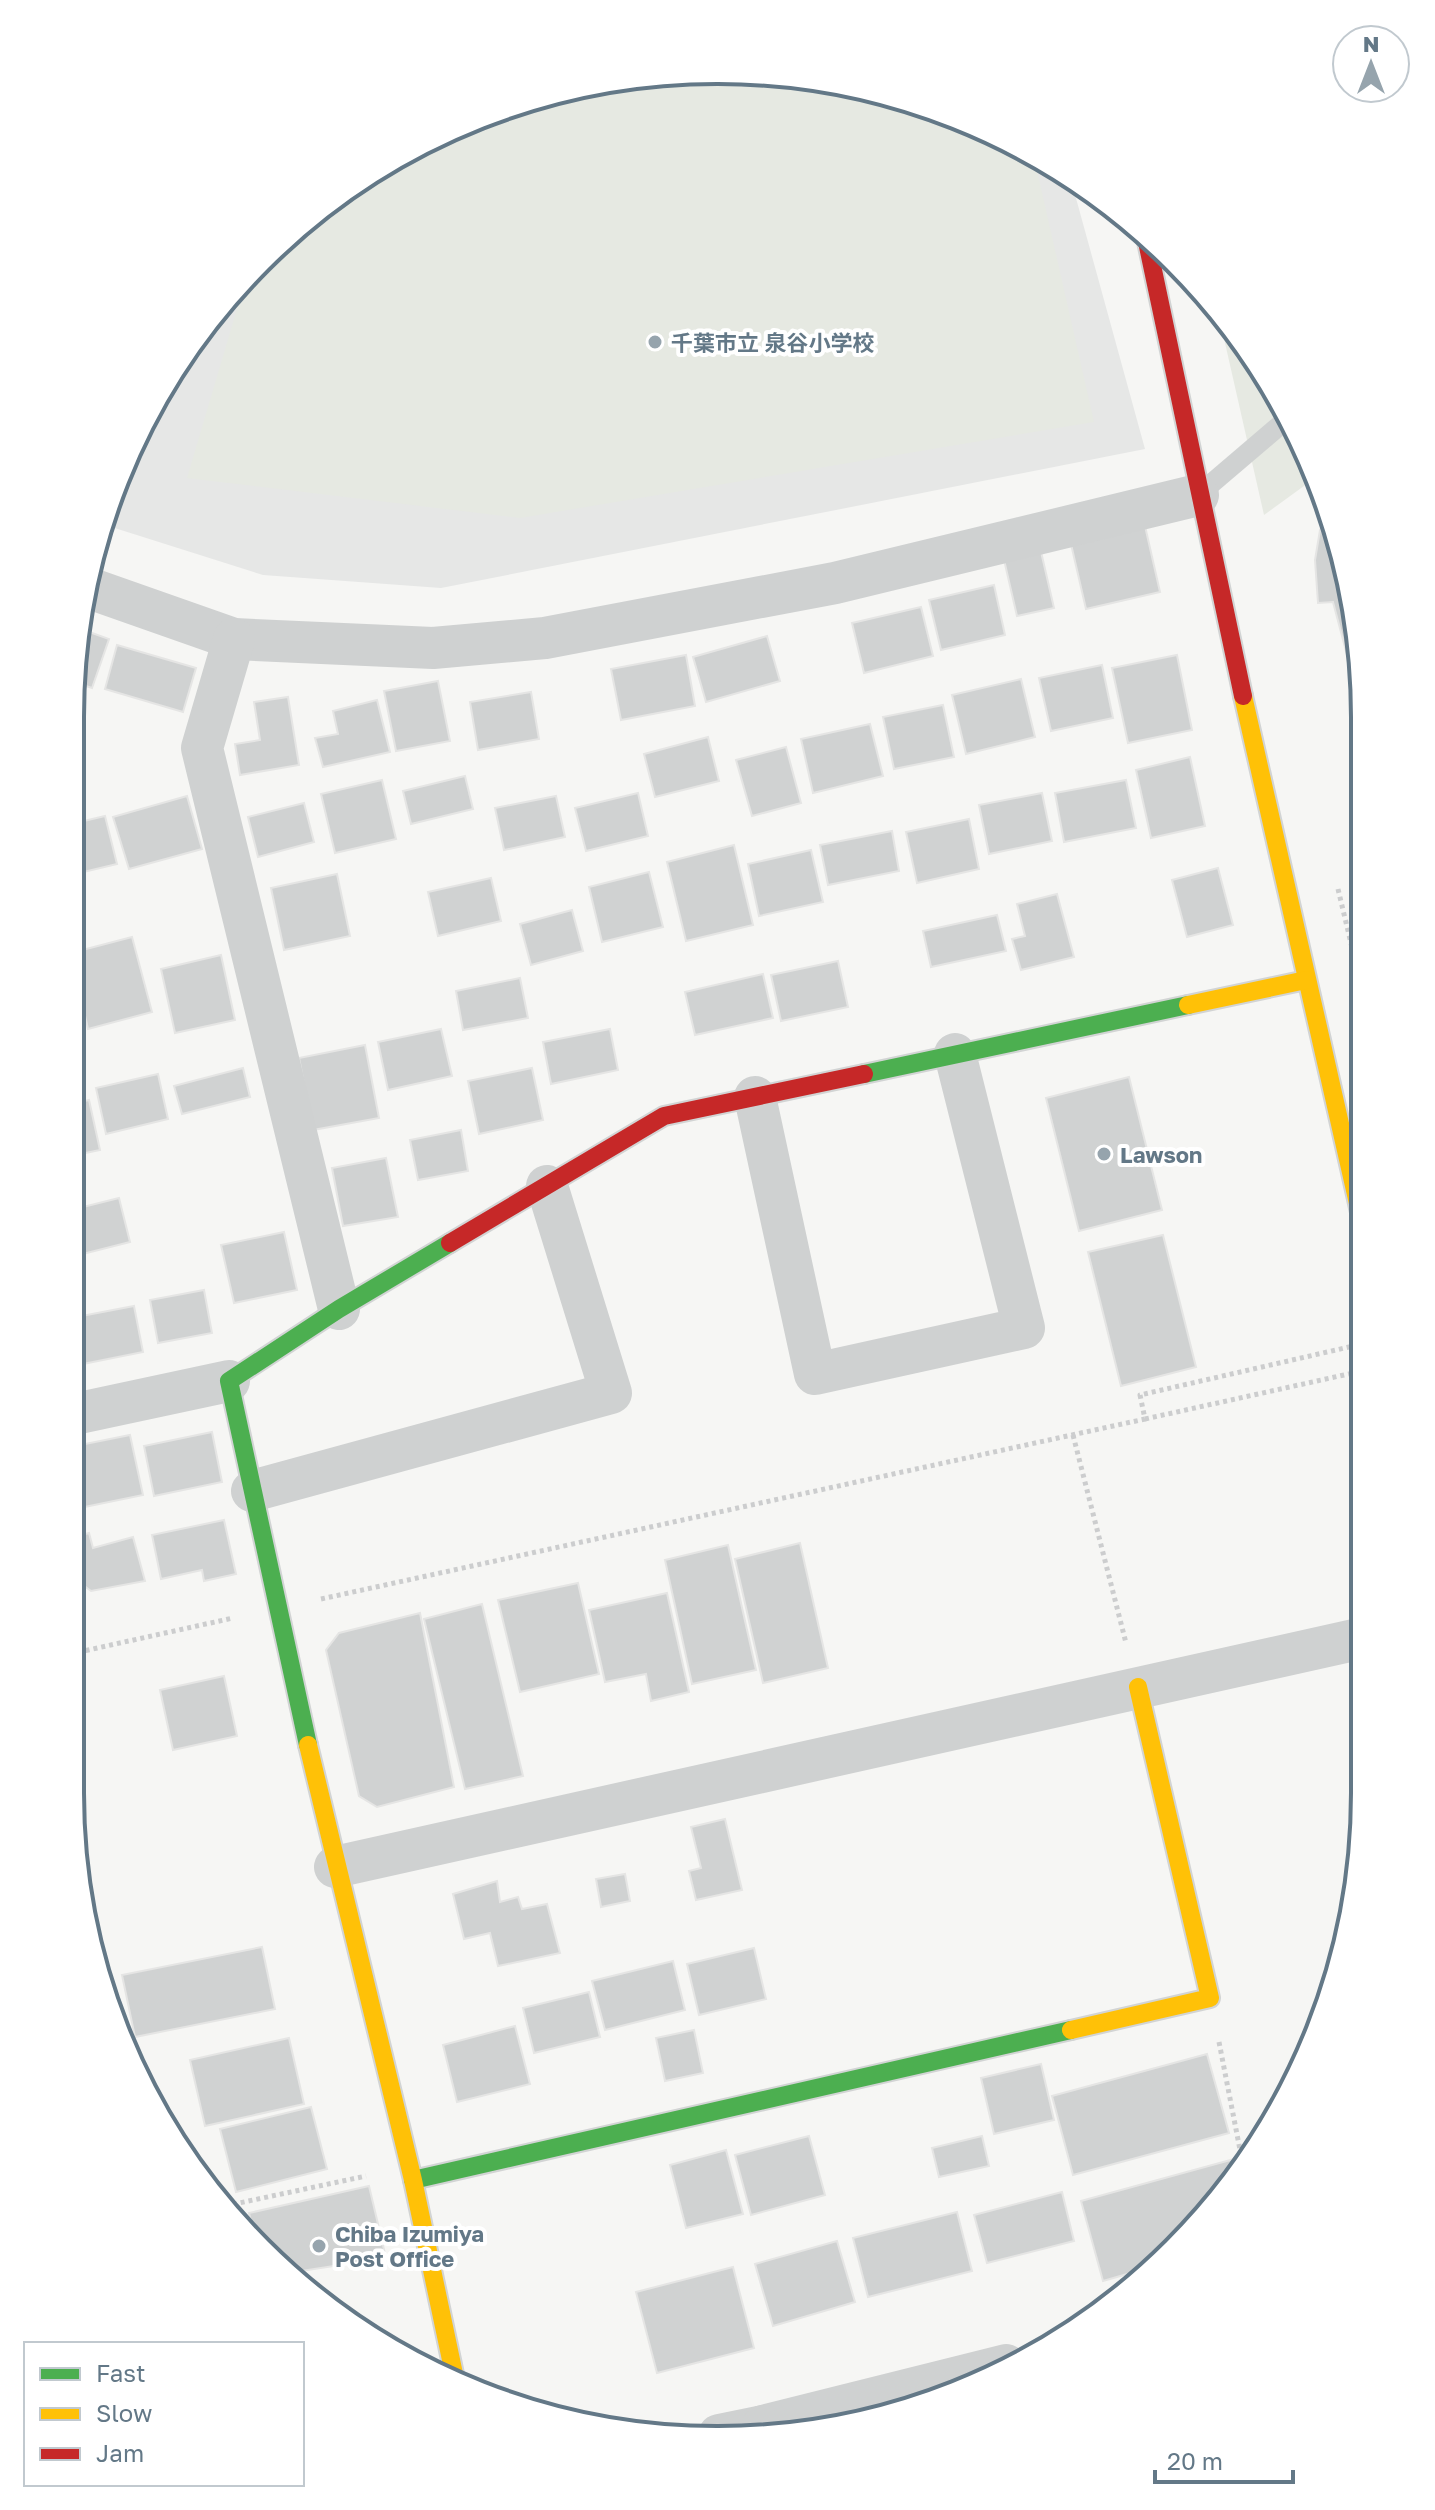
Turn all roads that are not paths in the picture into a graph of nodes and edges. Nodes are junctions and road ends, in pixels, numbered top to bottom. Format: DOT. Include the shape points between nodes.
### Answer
graph roads {
  1 [pos="1150,255"];
  2 [pos="1280,425"];
  3 [pos="1198,495"];
  4 [pos="97,591"];
  5 [pos="234,639"];
  6 [pos="1306,980"];
  7 [pos="955,1054"];
  8 [pos="755,1097"];
  9 [pos="1351,1174"];
  10 [pos="547,1186"];
  11 [pos="339,1309"];
  12 [pos="229,1381"];
  13 [pos="84,1412"];
  14 [pos="252,1491"];
  15 [pos="1351,1641"];
  16 [pos="1138,1687"];
  17 [pos="335,1867"];
  18 [pos="411,2173"];
  19 [pos="453,2368"];
  20 [pos="961,2377"];
  21 [pos="812,2419"];
  1 -- 3 [label="street"];
  2 -- 3 [label="lane"];
  3 -- 5 [label="street" via="835,583 545,638 433,648"];
  3 -- 6 [label="street"];
  4 -- 5 [label="street"];
  5 -- 11 [label="street" via="202,748"];
  6 -- 7 [label="street"];
  6 -- 9 [label="street"];
  7 -- 8 [label="street"];
  7 -- 8 [label="street" via="1024,1328 815,1374"];
  8 -- 10 [label="street" via="664,1116"];
  10 -- 11 [label="street"];
  10 -- 14 [label="street" via="611,1393"];
  11 -- 12 [label="street"];
  12 -- 13 [label="street"];
  12 -- 14 [label="street"];
  14 -- 17 [label="street"];
  15 -- 16 [label="street"];
  16 -- 17 [label="street"];
  16 -- 18 [label="street" via="1210,1998"];
  17 -- 18 [label="street"];
  18 -- 19 [label="street"];
  20 -- 21 [label="street"];
}
